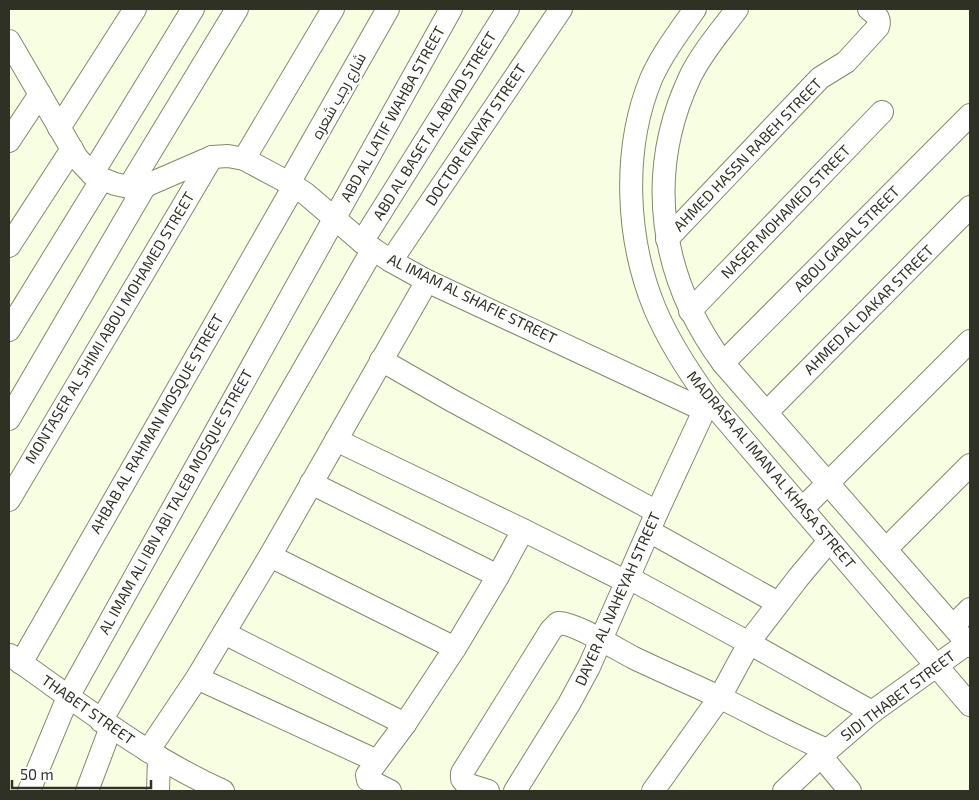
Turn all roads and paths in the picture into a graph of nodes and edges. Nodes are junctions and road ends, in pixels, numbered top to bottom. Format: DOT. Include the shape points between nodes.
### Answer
graph roads {
  1 [pos="135,9"];
  2 [pos="193,9"];
  3 [pos="237,9"];
  4 [pos="333,9"];
  5 [pos="388,9"];
  6 [pos="451,9"];
  7 [pos="508,9"];
  8 [pos="561,9"];
  9 [pos="695,9"];
  10 [pos="738,9"];
  11 [pos="869,9"];
  12 [pos="9,43"];
  13 [pos="40,94"];
  14 [pos="882,112"];
  15 [pos="970,115"];
  16 [pos="59,128"];
  17 [pos="9,141"];
  18 [pos="72,149"];
  19 [pos="212,157"];
  20 [pos="244,159"];
  21 [pos="97,176"];
  22 [pos="291,184"];
  23 [pos="137,186"];
  24 [pos="970,207"];
  25 [pos="335,219"];
  26 [pos="667,239"];
  27 [pos="9,246"];
  28 [pos="375,251"];
  29 [pos="427,281"];
  30 [pos="690,311"];
  31 [pos="9,330"];
  32 [pos="970,341"];
  33 [pos="718,357"];
  34 [pos="381,360"];
  35 [pos="687,370"];
  36 [pos="707,405"];
  37 [pos="767,412"];
  38 [pos="9,419"];
  39 [pos="336,440"];
  40 [pos="970,465"];
  41 [pos="311,483"];
  42 [pos="828,483"];
  43 [pos="9,500"];
  44 [pos="802,509"];
  45 [pos="652,522"];
  46 [pos="523,530"];
  47 [pos="829,541"];
  48 [pos="886,549"];
  49 [pos="270,556"];
  50 [pos="498,576"];
  51 [pos="628,580"];
  52 [pos="778,603"];
  53 [pos="970,609"];
  54 [pos="953,626"];
  55 [pos="224,633"];
  56 [pos="602,640"];
  57 [pos="749,643"];
  58 [pos="969,645"];
  59 [pos="455,648"];
  60 [pos="14,663"];
  61 [pos="937,666"];
  62 [pos="197,678"];
  63 [pos="68,696"];
  64 [pos="720,698"];
  65 [pos="970,705"];
  66 [pos="872,712"];
  67 [pos="106,724"];
  68 [pos="405,724"];
  69 [pos="824,753"];
  70 [pos="154,754"];
  71 [pos="377,761"];
  72 [pos="791,789"];
  73 [pos="29,791"];
  74 [pos="87,791"];
  75 [pos="158,791"];
  76 [pos="222,791"];
  77 [pos="390,791"];
  78 [pos="488,791"];
  79 [pos="515,791"];
  80 [pos="653,791"];
  81 [pos="850,791"];
  1 -- 16 [label="street"];
  2 -- 21 [label="street"];
  3 -- 23 [label="street"];
  4 -- 20 [label="street"];
  5 -- 22 [label="street, شارع رجب شعره"];
  6 -- 25 [label="street, ABD AL LATIF WAHBA STREET"];
  7 -- 28 [label="street, ABD AL BASET AL ABYAD STREET"];
  8 -- 28 [label="street, DOCTOR ENAYAT STREET"];
  9 -- 35 [label="street, MADRASA AL IMAN AL KHASA STREET" via="664,54 644,100 633,155 632,192 633,217 644,275 663,326"];
  10 -- 26 [label="street" via="700,60 674,120 664,184"];
  11 -- 26 [label="street, AHMED HASSN RABEH STREET" via="878,16 878,28 846,62 820,78"];
  12 -- 13 [label="street"];
  13 -- 16 [label="street"];
  13 -- 17 [label="street"];
  14 -- 30 [label="street, NASER MOHAMED STREET"];
  15 -- 33 [label="street, ABOU GABAL STREET"];
  16 -- 18 [label="street"];
  18 -- 21 [label="street" via="84,166"];
  18 -- 27 [label="street"];
  19 -- 20 [label="street, AL IMAM AL SHAFIE STREET"];
  19 -- 23 [label="street, AL IMAM AL SHAFIE STREET"];
  19 -- 43 [label="street, MONTASER AL SHIMI ABOU MOHAMED STREET"];
  20 -- 22 [label="street, AL IMAM AL SHAFIE STREET"];
  21 -- 23 [label="street" via="115,184"];
  21 -- 31 [label="street"];
  22 -- 25 [label="street, AL IMAM AL SHAFIE STREET"];
  22 -- 60 [label="street, AHBAB AL RAHMAN MOSQUE STREET"];
  23 -- 38 [label="street"];
  24 -- 37 [label="street, AHMED AL DAKAR STREET"];
  25 -- 28 [label="street, AL IMAM AL SHAFIE STREET"];
  25 -- 63 [label="street, AL IMAM ALI IBN ABI TALEB MOSQUE STREET"];
  26 -- 30 [label="street" via="676,276"];
  28 -- 29 [label="street, AL IMAM AL SHAFIE STREET"];
  28 -- 67 [label="street"];
  29 -- 34 [label="street"];
  29 -- 36 [label="street, AL IMAM AL SHAFIE STREET"];
  30 -- 33 [label="street"];
  32 -- 42 [label="street"];
  33 -- 35 [label="street, ABOU GABAL STREET"];
  33 -- 37 [label="street"];
  34 -- 39 [label="street"];
  34 -- 45 [label="street" via="502,428"];
  35 -- 36 [label="street, MADRASA AL IMAN AL KHASA STREET"];
  36 -- 44 [label="street, MADRASA AL IMAN AL KHASA STREET"];
  36 -- 45 [label="street, DAYER AL NAHEYAH STREET"];
  37 -- 42 [label="street"];
  39 -- 41 [label="street"];
  39 -- 46 [label="street"];
  40 -- 48 [label="street"];
  41 -- 49 [label="street"];
  41 -- 50 [label="street"];
  42 -- 44 [label="street"];
  42 -- 48 [label="street"];
  44 -- 47 [label="street, MADRASA AL IMAN AL KHASA STREET"];
  45 -- 51 [label="street, DAYER AL NAHEYAH STREET"];
  45 -- 52 [label="street"];
  46 -- 50 [label="street"];
  46 -- 51 [label="street"];
  47 -- 52 [label="street"];
  47 -- 61 [label="street, MADRASA AL IMAN AL KHASA STREET"];
  48 -- 54 [label="street"];
  49 -- 55 [label="street"];
  49 -- 59 [label="street"];
  50 -- 59 [label="street"];
  51 -- 56 [label="street, DAYER AL NAHEYAH STREET"];
  51 -- 57 [label="street"];
  52 -- 57 [label="street"];
  53 -- 54 [label="street"];
  54 -- 58 [label="street"];
  55 -- 62 [label="street"];
  55 -- 68 [label="street"];
  56 -- 64 [label="street"];
  56 -- 78 [label="street" via="562,623 551,630 462,773 466,784"];
  56 -- 79 [label="street, DAYER AL NAHEYAH STREET" via="569,704"];
  57 -- 64 [label="street"];
  57 -- 66 [label="street"];
  58 -- 61 [label="street, SIDI THABET STREET"];
  59 -- 68 [label="street"];
  60 -- 63 [label="street, THABET STREET"];
  61 -- 65 [label="street, MADRASA AL IMAN AL KHASA STREET"];
  61 -- 66 [label="street, SIDI THABET STREET"];
  62 -- 70 [label="street"];
  62 -- 71 [label="street"];
  63 -- 67 [label="street, THABET STREET"];
  63 -- 73 [label="street, AL IMAM ALI IBN ABI TALEB MOSQUE STREET"];
  64 -- 69 [label="street"];
  64 -- 80 [label="street"];
  66 -- 69 [label="street, SIDI THABET STREET"];
  67 -- 70 [label="street, THABET STREET"];
  67 -- 74 [label="street"];
  68 -- 71 [label="street"];
  69 -- 72 [label="street, SIDI THABET STREET"];
  69 -- 81 [label="street"];
  70 -- 75 [label="street"];
  70 -- 76 [label="street, THABET STREET"];
  71 -- 77 [label="street" via="367,779"];
}
